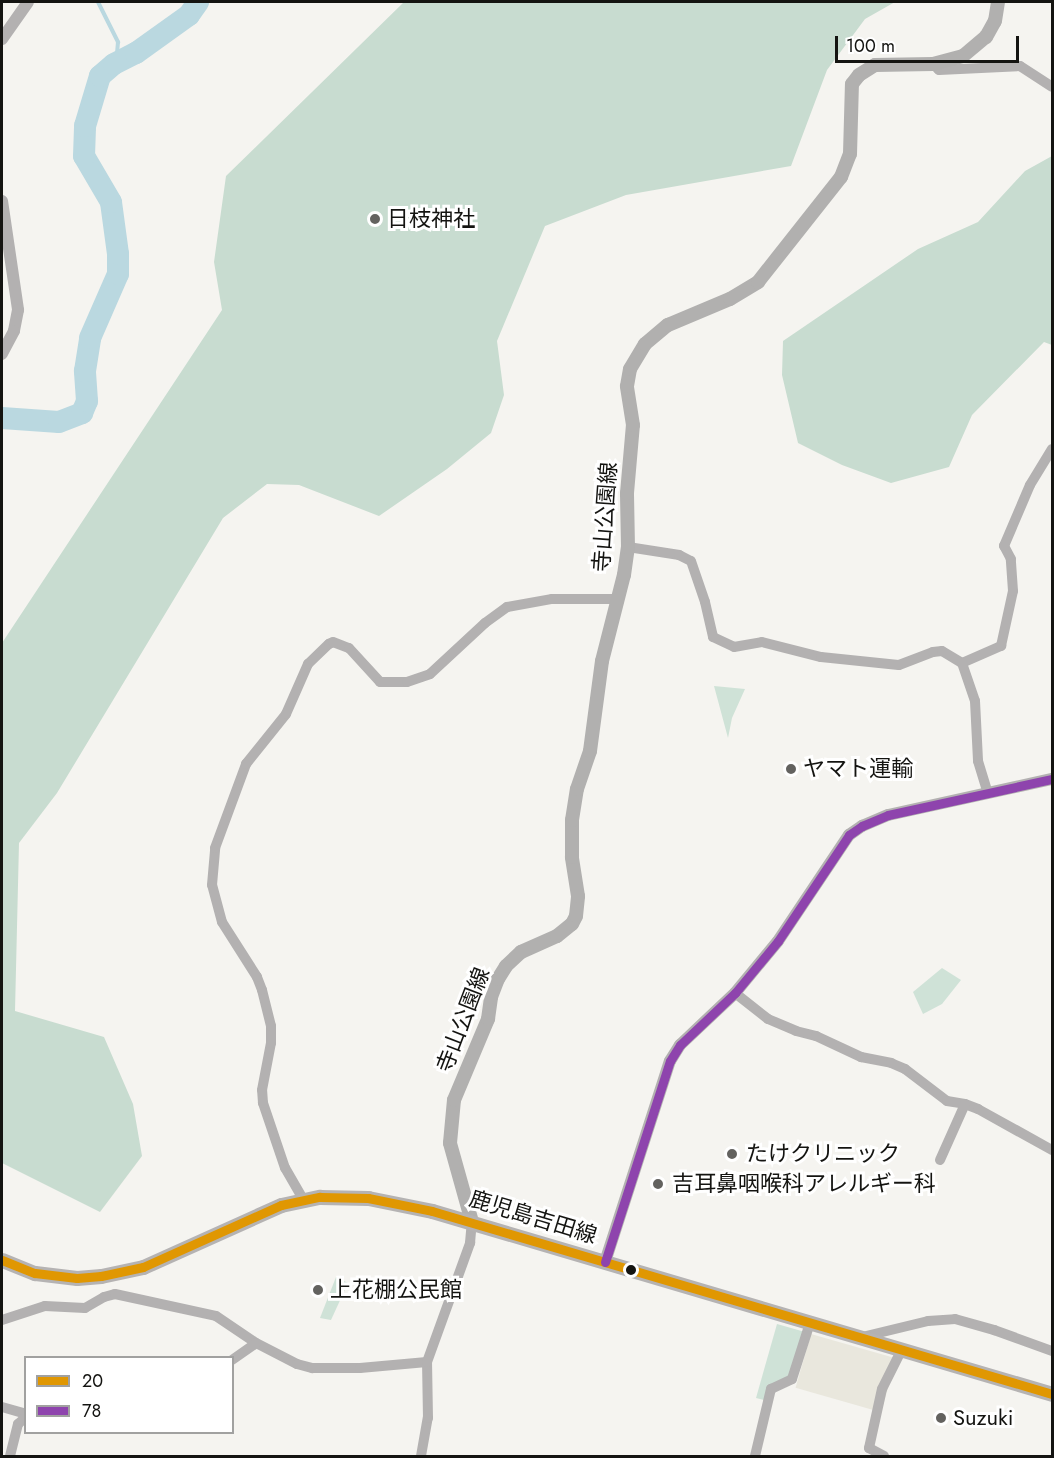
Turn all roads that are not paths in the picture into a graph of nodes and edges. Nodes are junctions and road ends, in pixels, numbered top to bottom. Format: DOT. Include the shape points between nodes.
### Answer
graph roads {
  1 [pos="28,2"];
  2 [pos="998,2"];
  3 [pos="2,39"];
  4 [pos="933,64"];
  5 [pos="1053,87"];
  6 [pos="2,201"];
  7 [pos="2,354"];
  8 [pos="1053,449"];
  9 [pos="628,548"];
  10 [pos="617,599"];
  11 [pos="962,663"];
  12 [pos="1053,779"];
  13 [pos="988,793"];
  14 [pos="735,993"];
  15 [pos="965,1104"];
  16 [pos="1053,1150"];
  17 [pos="940,1160"];
  18 [pos="303,1199"];
  19 [pos="472,1222"];
  20 [pos="2,1260"];
  21 [pos="605,1262"];
  22 [pos="2,1320"];
  23 [pos="810,1323"];
  24 [pos="861,1338"];
  25 [pos="256,1343"];
  26 [pos="902,1349"];
  27 [pos="1053,1352"];
  28 [pos="234,1359"];
  29 [pos="427,1362"];
  30 [pos="1053,1394"];
  31 [pos="2,1407"];
  32 [pos="24,1414"];
  33 [pos="24,1417"];
  34 [pos="10,1456"];
  35 [pos="421,1456"];
  36 [pos="756,1456"];
  37 [pos="885,1456"];
  1 -- 3 [label="street"];
  2 -- 4 [label="main road, 寺山公園線" via="995,21 986,38 963,56"];
  4 -- 5 [label="street" via="939,70 1020,66"];
  4 -- 9 [label="main road, 寺山公園線" via="876,64 859,75 852,84 850,154 842,177 758,282 730,299 668,325 638,354 627,386 633,425 627,493"];
  6 -- 7 [label="street" via="18,310 14,331"];
  8 -- 11 [label="street" via="1030,485 1004,546 1011,559 1013,591 1001,646"];
  9 -- 10 [label="main road, 寺山公園線"];
  9 -- 11 [label="street" via="679,555 691,561 713,637 734,647 762,642 821,657 899,665 942,651"];
  10 -- 18 [label="street" via="552,599 507,607 484,623 430,674 407,682 380,682 349,648 333,642 308,664 286,714 246,764 215,848 212,885 222,922 262,990 271,1026 263,1103 285,1168"];
  10 -- 19 [label="main road, 寺山公園線" via="602,661 590,751 572,820 576,916 557,936 521,952 506,966 454,1100 450,1143"];
  11 -- 13 [label="street" via="975,701 978,761"];
  12 -- 13 [label="street"];
  13 -- 14 [label="street" via="888,815 849,835 778,941"];
  14 -- 15 [label="street" via="768,1019 861,1057 905,1069 947,1101"];
  14 -- 21 [label="street" via="680,1045 670,1060"];
  15 -- 16 [label="street"];
  15 -- 17 [label="street"];
  18 -- 19 [label="main road, 鹿児島吉田線" via="368,1198"];
  18 -- 20 [label="main road, 鹿児島吉田線" via="264,1211 143,1267 100,1276 77,1278 35,1273"];
  19 -- 21 [label="main road, 鹿児島吉田線"];
  19 -- 29 [label="street" via="470,1243"];
  21 -- 23 [label="main road, 鹿児島吉田線"];
  22 -- 25 [label="street" via="45,1306 85,1308 115,1294 216,1316"];
  23 -- 24 [label="main road, 鹿児島吉田線"];
  23 -- 36 [label="street" via="792,1379 771,1389"];
  24 -- 26 [label="main road, 鹿児島吉田線"];
  24 -- 27 [label="street" via="928,1321 955,1320"];
  25 -- 28 [label="street"];
  25 -- 29 [label="street" via="312,1368"];
  26 -- 30 [label="main road, 鹿児島吉田線"];
  26 -- 37 [label="street" via="882,1389 869,1448"];
  29 -- 35 [label="street" via="428,1418"];
  31 -- 32 [label="street"];
  33 -- 34 [label="street" via="18,1424"];
}
